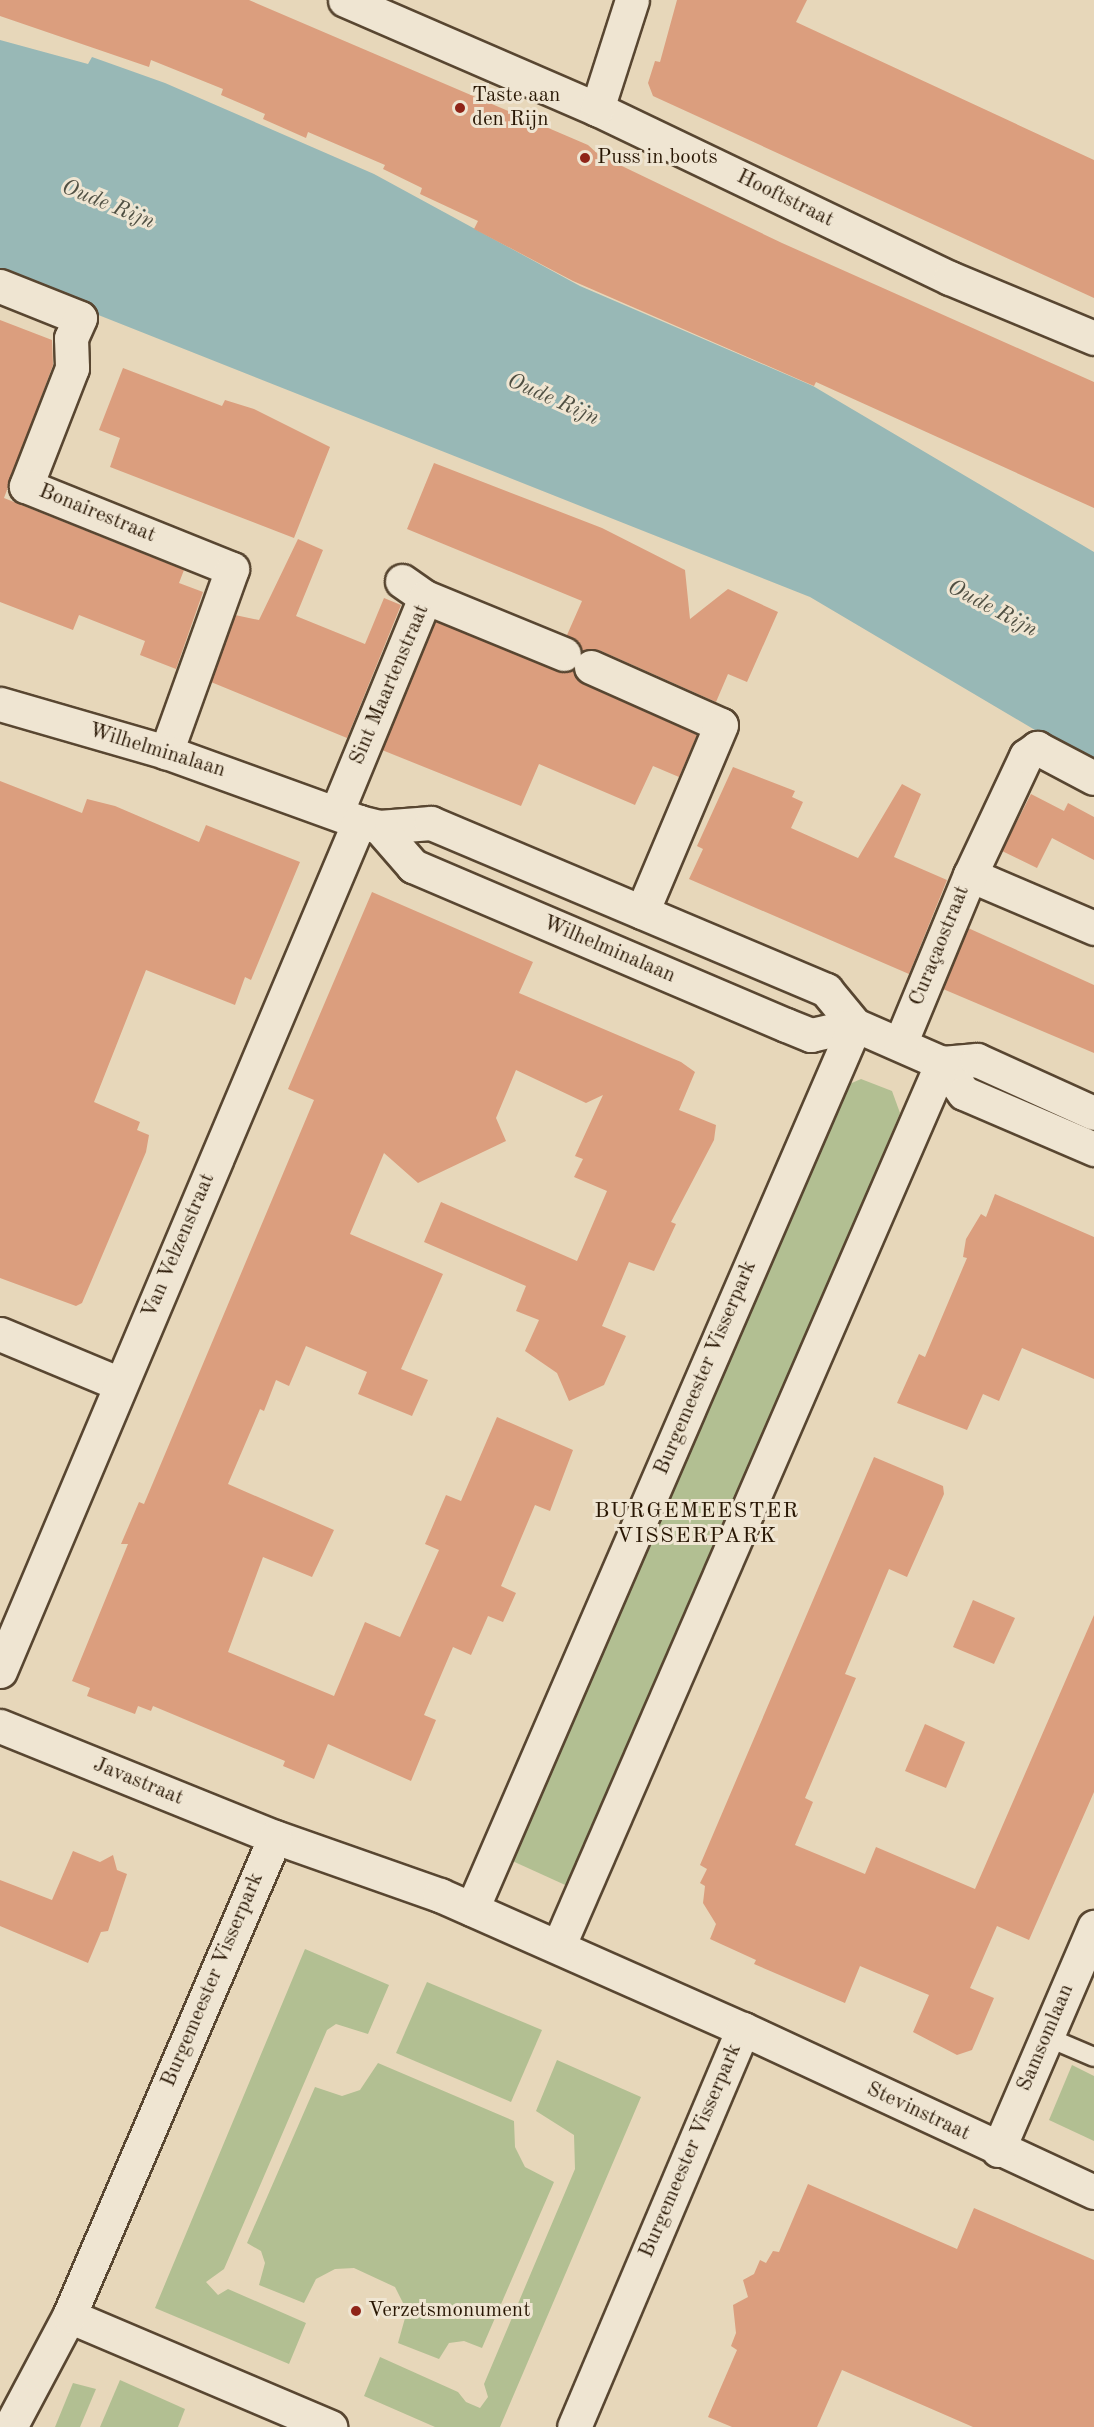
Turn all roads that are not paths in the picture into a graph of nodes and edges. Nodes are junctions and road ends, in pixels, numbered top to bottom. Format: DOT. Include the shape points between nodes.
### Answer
graph roads {
  1 [pos="345,0"];
  2 [pos="632,0"];
  3 [pos="597,109"];
  4 [pos="0,286"];
  5 [pos="1094,338"];
  6 [pos="0,704"];
  7 [pos="166,752"];
  8 [pos="1094,778"];
  9 [pos="358,820"];
  10 [pos="970,874"];
  11 [pos="642,912"];
  12 [pos="1094,928"];
  13 [pos="855,1026"];
  14 [pos="900,1044"];
  15 [pos="942,1063"];
  16 [pos="1094,1113"];
  17 [pos="1094,1149"];
  18 [pos="0,1334"];
  19 [pos="120,1384"];
  20 [pos="0,1671"];
  21 [pos="0,1726"];
  22 [pos="275,1837"];
  23 [pos="472,1909"];
  24 [pos="1094,1927"];
  25 [pos="559,1946"];
  26 [pos="743,2029"];
  27 [pos="1047,2037"];
  28 [pos="1094,2057"];
  29 [pos="998,2150"];
  30 [pos="1094,2192"];
  31 [pos="69,2316"];
  32 [pos="10,2427"];
  33 [pos="330,2427"];
  34 [pos="574,2427"];
  1 -- 3 [label="street, Hooftstraat"];
  2 -- 3 [label="street"];
  3 -- 5 [label="street, Hooftstraat" via="950,278"];
  4 -- 7 [label="street, Bonairestraat" via="80,318 71,338 72,368 26,486 232,569"];
  6 -- 7 [label="street, Wilhelminalaan"];
  7 -- 9 [label="street, Wilhelminalaan"];
  8 -- 10 [label="street" via="1037,748 1026,756"];
  9 -- 11 [label="street, Wilhelminalaan" via="431,823"];
  9 -- 11 [label="street, Sint Maartenstraat" via="413,589 721,725"];
  9 -- 13 [label="street, Wilhelminalaan" via="413,866 786,1025 811,1035"];
  9 -- 19 [label="street, Van Velzenstraat"];
  10 -- 12 [label="street, Curaçaostraat"];
  10 -- 14 [label="street, Curaçaostraat"];
  11 -- 13 [label="street, Wilhelminalaan" via="826,990"];
  13 -- 14 [label="street, Wilhelminalaan"];
  13 -- 23 [label="street, Burgemeester Visserpark"];
  14 -- 15 [label="street, Wilhelminalaan"];
  15 -- 16 [label="street, Wilhelminalaan" via="977,1060"];
  15 -- 17 [label="street, Wilhelminalaan" via="964,1093"];
  15 -- 25 [label="street"];
  18 -- 19 [label="street"];
  19 -- 20 [label="street, Van Velzenstraat"];
  21 -- 22 [label="street, Javastraat"];
  22 -- 23 [label="street, Burgemeester Visserpark"];
  22 -- 31 [label="street, Burgemeester Visserpark"];
  23 -- 25 [label="street, Burgemeester Visserpark"];
  24 -- 27 [label="street, Samsomlaan"];
  25 -- 26 [label="street, Burgemeester Visserpark"];
  26 -- 29 [label="street, Stevinstraat"];
  26 -- 34 [label="street, Burgemeester Visserpark"];
  27 -- 28 [label="lane"];
  27 -- 29 [label="street, Samsomlaan"];
  29 -- 30 [label="street, Stevinstraat"];
  31 -- 32 [label="street, Burgemeester Visserpark"];
  31 -- 33 [label="street"];
}
